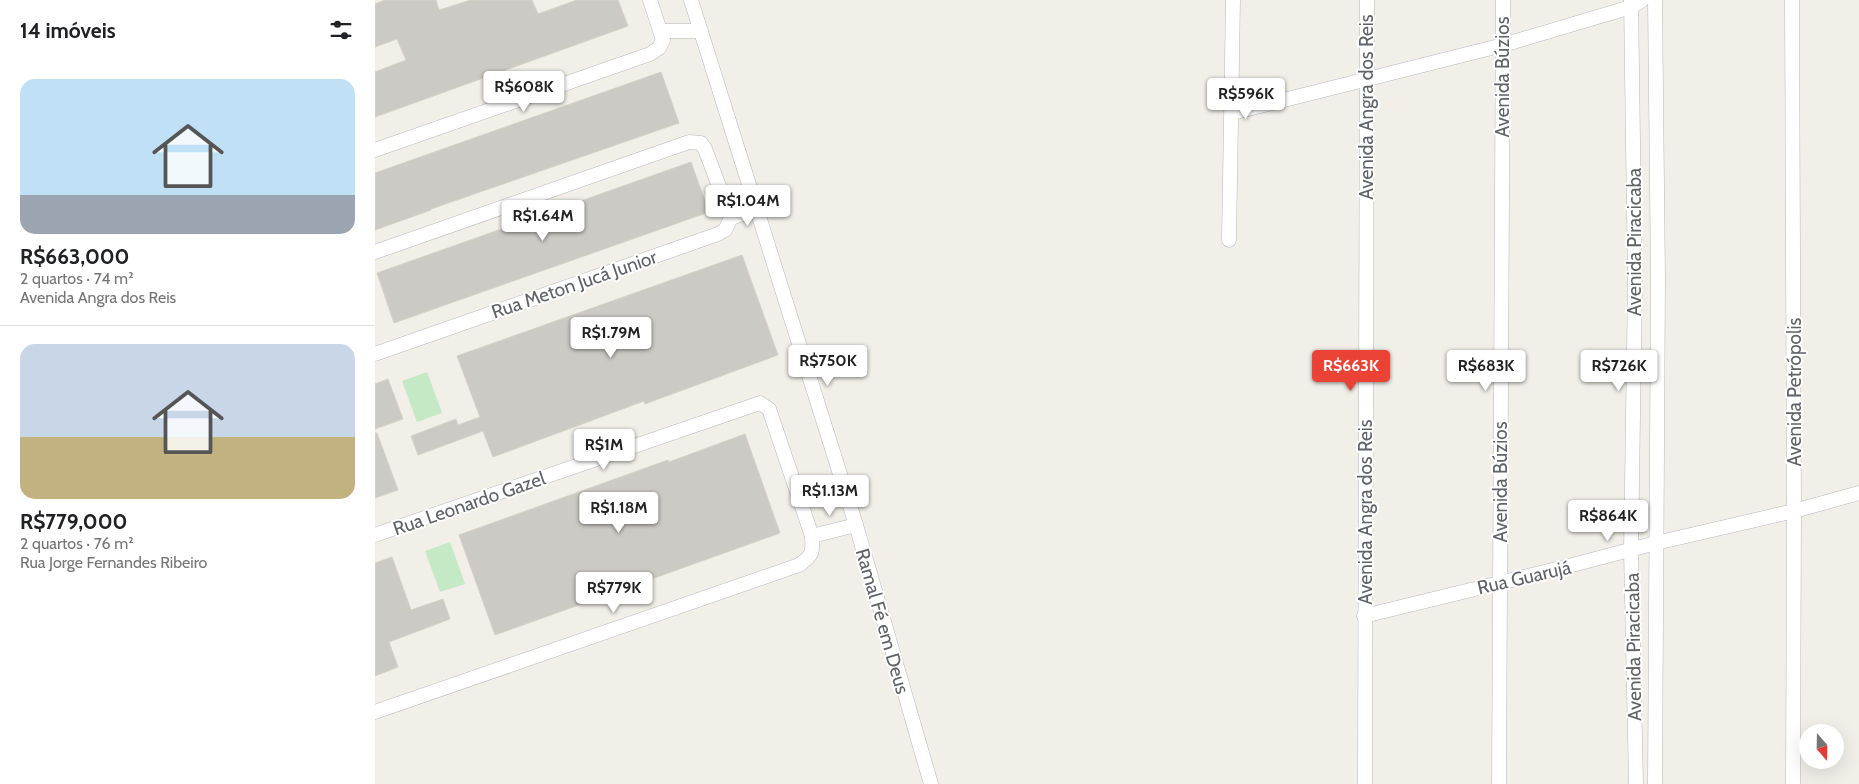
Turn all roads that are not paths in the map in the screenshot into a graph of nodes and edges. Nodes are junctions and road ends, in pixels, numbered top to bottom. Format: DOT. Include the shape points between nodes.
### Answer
graph roads {
  1 [pos="650,0"];
  2 [pos="691,0"];
  3 [pos="1233,0"];
  4 [pos="1367,0"];
  5 [pos="1503,0"];
  6 [pos="1655,0"];
  7 [pos="1792,0"];
  8 [pos="1635,2"];
  9 [pos="661,31"];
  10 [pos="701,31"];
  11 [pos="1503,45"];
  12 [pos="1367,79"];
  13 [pos="1232,113"];
  14 [pos="375,150"];
  15 [pos="757,209"];
  16 [pos="731,218"];
  17 [pos="1229,240"];
  18 [pos="375,252"];
  19 [pos="375,354"];
  20 [pos="1859,493"];
  21 [pos="1794,511"];
  22 [pos="856,526"];
  23 [pos="375,536"];
  24 [pos="812,536"];
  25 [pos="1656,543"];
  26 [pos="1631,551"];
  27 [pos="1500,582"];
  28 [pos="1364,616"];
  29 [pos="375,712"];
  30 [pos="931,784"];
  31 [pos="1365,784"];
  32 [pos="1499,784"];
  33 [pos="1636,784"];
  34 [pos="1655,784"];
  35 [pos="1793,784"];
  1 -- 9 [label="street"];
  2 -- 10 [label="street, Ramal Fé em Deus"];
  3 -- 13 [label="street"];
  4 -- 12 [label="street, Avenida Angra dos Reis"];
  5 -- 11 [label="street, Avenida Búzios"];
  6 -- 25 [label="street, Avenida Piracicaba"];
  7 -- 21 [label="street, Avenida Petrópolis"];
  8 -- 11 [label="street"];
  8 -- 26 [label="street, Avenida Piracicaba"];
  9 -- 10 [label="street"];
  9 -- 14 [label="street" via="663,40 659,48 650,54"];
  10 -- 15 [label="street, Ramal Fé em Deus"];
  11 -- 12 [label="street"];
  11 -- 27 [label="street, Avenida Búzios"];
  12 -- 13 [label="street"];
  12 -- 28 [label="street, Avenida Angra dos Reis"];
  13 -- 17 [label="street"];
  15 -- 16 [label="street"];
  15 -- 22 [label="street, Ramal Fé em Deus"];
  16 -- 18 [label="street" via="705,149 701,143 689,142"];
  16 -- 19 [label="street, Rua Meton Jucá Junior" via="725,230 718,234"];
  20 -- 21 [label="street, Rua Guarujá"];
  21 -- 25 [label="street, Rua Guarujá"];
  21 -- 35 [label="street, Avenida Petrópolis"];
  22 -- 24 [label="street"];
  22 -- 30 [label="street, Ramal Fé em Deus"];
  23 -- 24 [label="street, Rua Leonardo Gazel" via="760,403 769,409"];
  24 -- 29 [label="street" via="813,550 809,558 799,565"];
  25 -- 26 [label="street, Rua Guarujá"];
  25 -- 34 [label="street, Avenida Piracicaba"];
  26 -- 27 [label="street, Rua Guarujá"];
  26 -- 33 [label="street, Avenida Piracicaba"];
  27 -- 28 [label="street, Rua Guarujá"];
  27 -- 32 [label="street, Avenida Búzios"];
  28 -- 31 [label="street, Avenida Angra dos Reis"];
}
